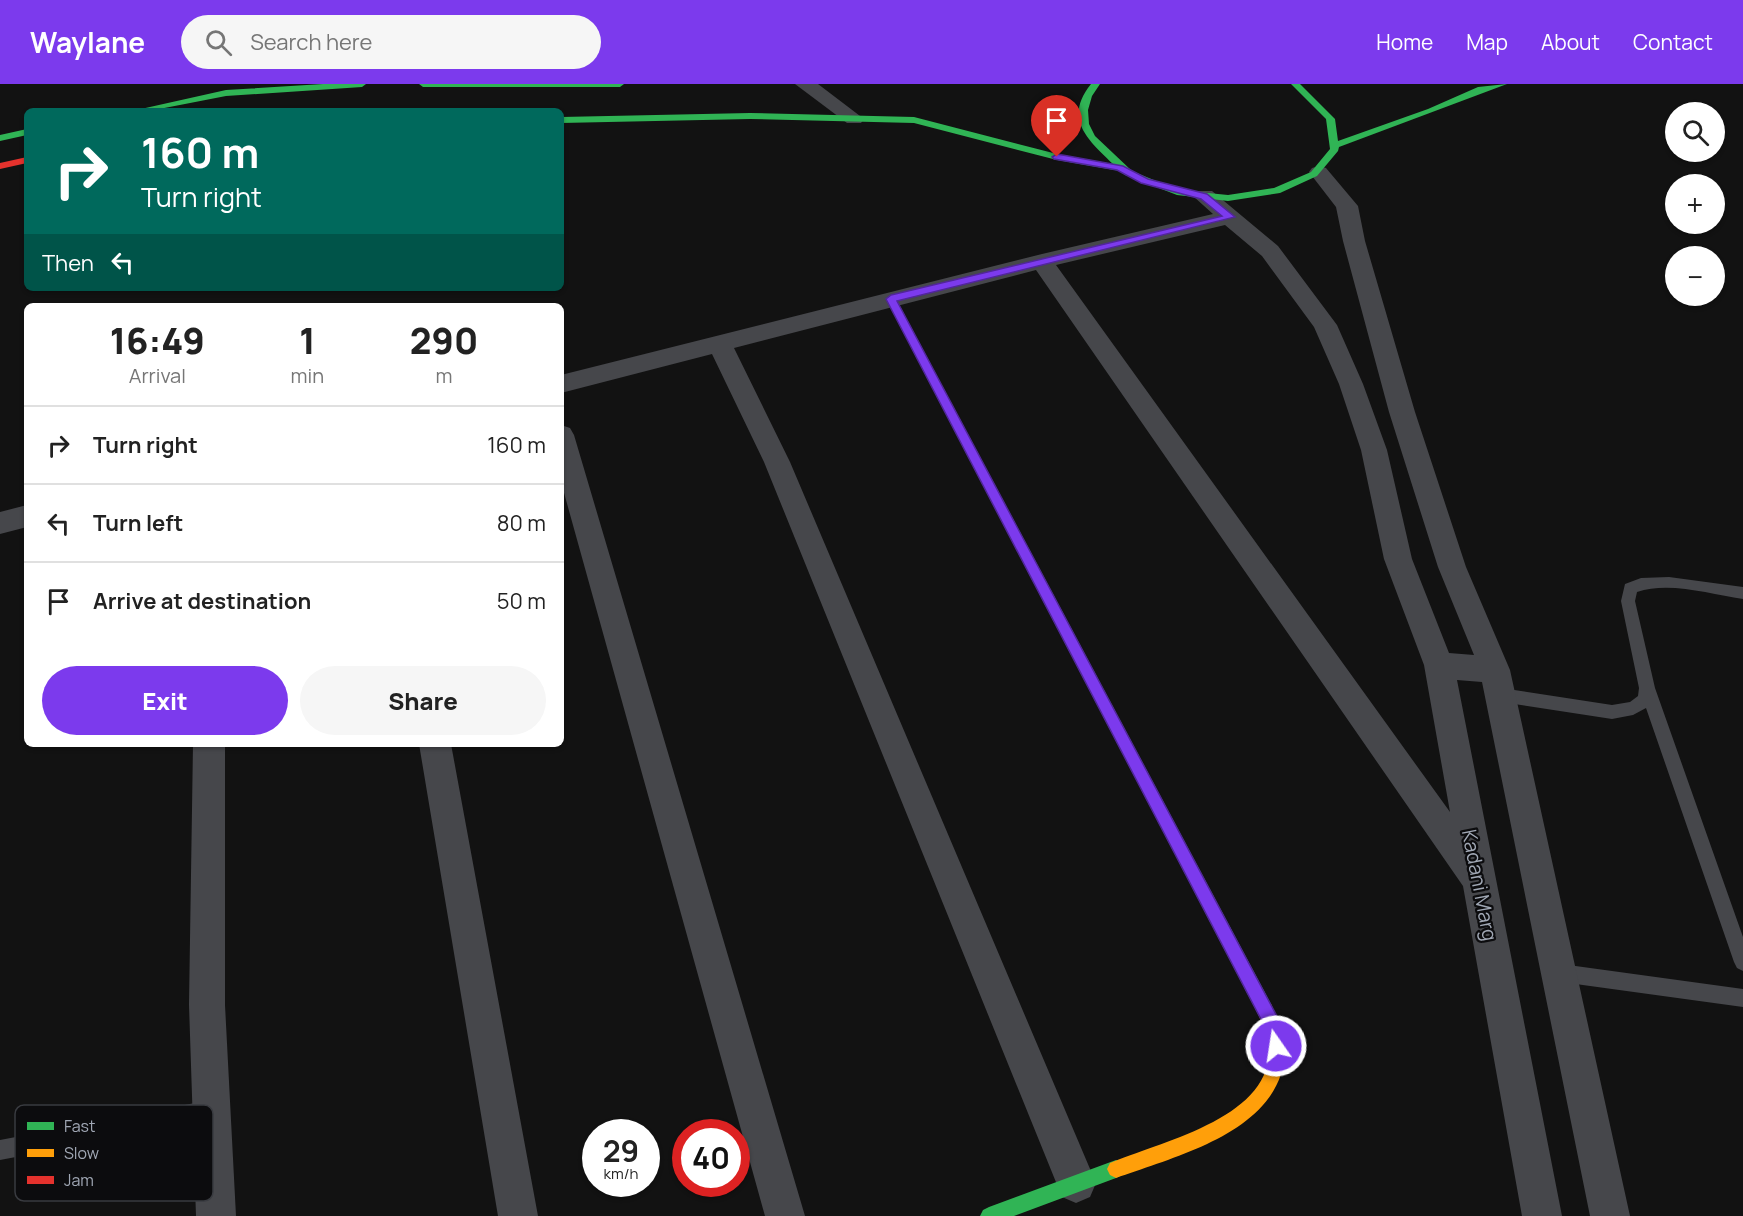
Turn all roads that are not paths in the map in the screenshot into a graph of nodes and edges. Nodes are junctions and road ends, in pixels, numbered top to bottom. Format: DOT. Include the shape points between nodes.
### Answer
graph roads {
  1 [pos="362,84"];
  2 [pos="423,84"];
  3 [pos="620,84"];
  4 [pos="805,84"];
  5 [pos="1096,84"];
  6 [pos="1295,84"];
  7 [pos="1503,84"];
  8 [pos="151,108"];
  9 [pos="855,118"];
  10 [pos="564,120"];
  11 [pos="24,133"];
  12 [pos="0,138"];
  13 [pos="1335,145"];
  14 [pos="24,161"];
  15 [pos="0,166"];
  16 [pos="1120,168"];
  17 [pos="1319,172"];
  18 [pos="1204,196"];
  19 [pos="1230,217"];
  20 [pos="1041,261"];
  21 [pos="891,299"];
  22 [pos="719,342"];
  23 [pos="564,383"];
  24 [pos="564,445"];
  25 [pos="24,517"];
  26 [pos="0,523"];
  27 [pos="1743,593"];
  28 [pos="1439,665"];
  29 [pos="1495,672"];
  30 [pos="1647,688"];
  31 [pos="209,747"];
  32 [pos="436,747"];
  33 [pos="1479,882"];
  34 [pos="1743,962"];
  35 [pos="1560,973"];
  36 [pos="1743,998"];
  37 [pos="211,1105"];
  38 [pos="15,1147"];
  39 [pos="0,1150"];
  40 [pos="213,1152"];
  41 [pos="1076,1183"];
  42 [pos="216,1216"];
  43 [pos="518,1216"];
  44 [pos="785,1216"];
  45 [pos="989,1216"];
  46 [pos="1542,1216"];
  47 [pos="1610,1216"];
  1 -- 8 [label="street" via="226,93"];
  2 -- 3 [label="street"];
  4 -- 9 [label="street"];
  5 -- 16 [label="street" via="1083,106 1084,127 1097,148"];
  6 -- 13 [label="street" via="1319,103 1332,124"];
  7 -- 13 [label="street"];
  9 -- 10 [label="street"];
  9 -- 16 [label="street" via="914,120 1057,157"];
  11 -- 12 [label="street"];
  13 -- 17 [label="street"];
  14 -- 15 [label="street"];
  16 -- 18 [label="street" via="1144,181"];
  17 -- 18 [label="street" via="1298,185 1271,194 1238,198"];
  17 -- 29 [label="street" via="1347,206 1402,412 1452,567"];
  18 -- 19 [label="street, Kadani Marg"];
  19 -- 20 [label="street"];
  19 -- 28 [label="street, Kadani Marg" via="1270,251 1325,326 1374,450 1398,559"];
  20 -- 21 [label="street"];
  20 -- 33 [label="street"];
  21 -- 22 [label="street"];
  21 -- 41 [label="street" via="1274,1026 1278,1066 1262,1099 1221,1130"];
  22 -- 23 [label="street"];
  22 -- 41 [label="street" via="777,462"];
  24 -- 44 [label="street"];
  25 -- 26 [label="street"];
  27 -- 30 [label="lane" via="1655,582 1630,588 1628,601"];
  28 -- 29 [label="street"];
  28 -- 33 [label="street, Kadani Marg"];
  29 -- 30 [label="lane" via="1612,712 1633,708 1644,700"];
  29 -- 35 [label="street"];
  30 -- 34 [label="lane"];
  31 -- 37 [label="street" via="207,1005"];
  32 -- 43 [label="street"];
  33 -- 46 [label="street, Kadani Marg"];
  35 -- 36 [label="lane"];
  35 -- 47 [label="street"];
  38 -- 39 [label="lane"];
  40 -- 42 [label="street"];
  41 -- 45 [label="street"];
}
